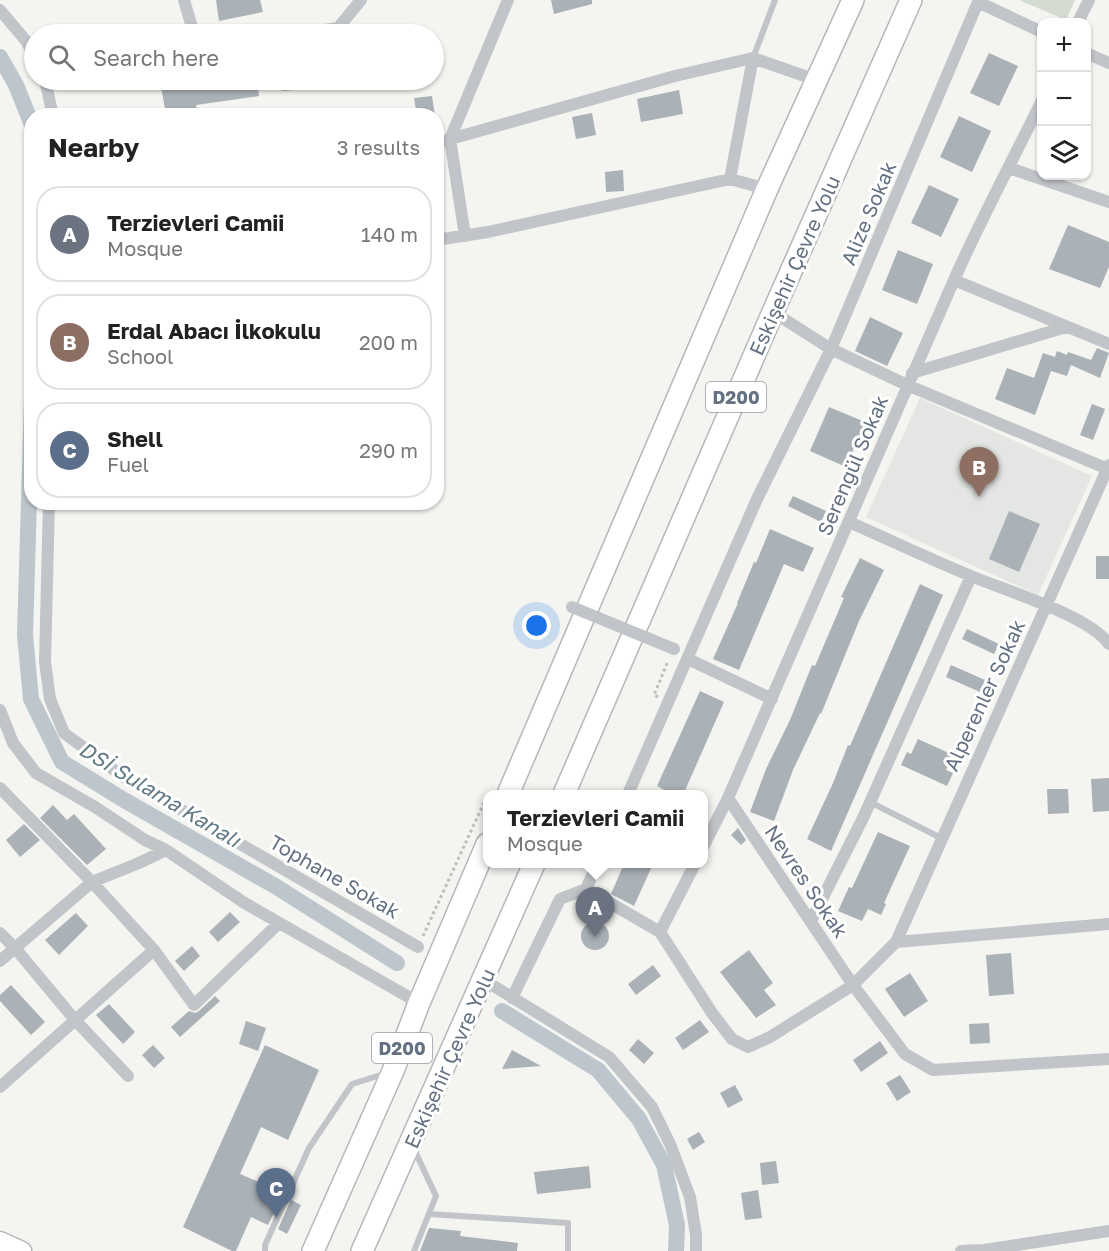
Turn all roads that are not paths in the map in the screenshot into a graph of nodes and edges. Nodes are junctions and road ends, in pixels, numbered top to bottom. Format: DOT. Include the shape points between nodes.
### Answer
graph roads {
  1 [pos="184,0"];
  2 [pos="361,0"];
  3 [pos="508,0"];
  4 [pos="776,0"];
  5 [pos="853,0"];
  6 [pos="911,0"];
  7 [pos="1089,0"];
  8 [pos="979,1"];
  9 [pos="0,10"];
  10 [pos="1080,18"];
  11 [pos="191,24"];
  12 [pos="341,24"];
  13 [pos="1037,30"];
  14 [pos="24,38"];
  15 [pos="1091,55"];
  16 [pos="753,58"];
  17 [pos="1109,63"];
  18 [pos="816,80"];
  19 [pos="50,90"];
  20 [pos="52,108"];
  21 [pos="1037,108"];
  22 [pos="450,140"];
  23 [pos="444,141"];
  24 [pos="1009,168"];
  25 [pos="730,179"];
  26 [pos="767,189"];
  27 [pos="1109,202"];
  28 [pos="465,236"];
  29 [pos="444,239"];
  30 [pos="954,280"];
  31 [pos="772,312"];
  32 [pos="1066,327"];
  33 [pos="1109,344"];
  34 [pos="831,350"];
  35 [pos="912,373"];
  36 [pos="907,385"];
  37 [pos="1108,467"];
  38 [pos="49,510"];
  39 [pos="849,522"];
  40 [pos="971,576"];
  41 [pos="1047,606"];
  42 [pos="572,607"];
  43 [pos="1109,644"];
  44 [pos="674,649"];
  45 [pos="688,659"];
  46 [pos="771,699"];
  47 [pos="0,710"];
  48 [pos="0,788"];
  49 [pos="510,790"];
  50 [pos="566,790"];
  51 [pos="630,790"];
  52 [pos="728,798"];
  53 [pos="870,802"];
  54 [pos="708,837"];
  55 [pos="941,838"];
  56 [pos="166,850"];
  57 [pos="483,853"];
  58 [pos="532,868"];
  59 [pos="595,868"];
  60 [pos="692,868"];
  61 [pos="92,882"];
  62 [pos="586,889"];
  63 [pos="811,921"];
  64 [pos="279,923"];
  65 [pos="1109,924"];
  66 [pos="660,932"];
  67 [pos="0,933"];
  68 [pos="896,942"];
  69 [pos="418,947"];
  70 [pos="15,948"];
  71 [pos="154,950"];
  72 [pos="0,961"];
  73 [pos="484,980"];
  74 [pos="853,985"];
  75 [pos="512,998"];
  76 [pos="419,1003"];
  77 [pos="75,1020"];
  78 [pos="1109,1059"];
  79 [pos="393,1071"];
  80 [pos="128,1076"];
  81 [pos="0,1087"];
  82 [pos="411,1143"];
  83 [pos="429,1214"];
  84 [pos="1109,1231"];
  85 [pos="0,1240"];
  86 [pos="22,1251"];
  87 [pos="265,1251"];
  88 [pos="313,1251"];
  89 [pos="362,1251"];
  90 [pos="414,1251"];
  91 [pos="568,1251"];
  92 [pos="696,1251"];
  93 [pos="961,1251"];
  1 -- 11 [label="street"];
  2 -- 12 [label="street"];
  3 -- 22 [label="street"];
  4 -- 16 [label="lane"];
  5 -- 18 [label="highway, D200"];
  6 -- 31 [label="highway, Eskişehir Çevre Yolu / D200"];
  7 -- 10 [label="street"];
  8 -- 13 [label="street, Alize Sokak"];
  8 -- 34 [label="street, Alize Sokak"];
  9 -- 14 [label="street"];
  15 -- 17 [label="street"];
  16 -- 18 [label="street"];
  16 -- 22 [label="street" via="675,76"];
  16 -- 25 [label="street"];
  18 -- 26 [label="highway, D200"];
  19 -- 20 [label="street"];
  21 -- 24 [label="street, Serengül Sokak"];
  22 -- 23 [label="street"];
  22 -- 28 [label="street"];
  24 -- 27 [label="street"];
  24 -- 30 [label="street, Serengül Sokak"];
  25 -- 26 [label="street"];
  25 -- 28 [label="street"];
  26 -- 49 [label="highway, D200"];
  28 -- 29 [label="street"];
  30 -- 32 [label="street"];
  30 -- 35 [label="street, Serengül Sokak"];
  31 -- 34 [label="street"];
  31 -- 50 [label="highway, Eskişehir Çevre Yolu / D200"];
  32 -- 33 [label="street"];
  32 -- 35 [label="street"];
  34 -- 36 [label="street"];
  34 -- 45 [label="street, Alize Sokak" via="757,499"];
  35 -- 36 [label="street, Serengül Sokak"];
  36 -- 37 [label="street"];
  36 -- 39 [label="street, Serengül Sokak"];
  37 -- 41 [label="street, Alperenler Sokak"];
  38 -- 69 [label="street, Tophane Sokak" via="45,662 50,699 64,734 121,775"];
  39 -- 40 [label="street"];
  39 -- 46 [label="street, Serengül Sokak"];
  40 -- 41 [label="street"];
  40 -- 53 [label="street"];
  41 -- 43 [label="street" via="1095,630"];
  41 -- 55 [label="street, Alperenler Sokak"];
  42 -- 44 [label="street, bridge"];
  45 -- 46 [label="street"];
  45 -- 51 [label="street, Alize Sokak"];
  46 -- 52 [label="street, Serengül Sokak"];
  47 -- 56 [label="street" via="13,743 36,773"];
  48 -- 61 [label="street"];
  52 -- 54 [label="street, Serengül Sokak"];
  52 -- 63 [label="street, Nevres Sokak"];
  53 -- 55 [label="lane"];
  53 -- 63 [label="street"];
  55 -- 68 [label="street, Alperenler Sokak"];
  56 -- 61 [label="street"];
  56 -- 64 [label="street"];
  57 -- 76 [label="highway, D200"];
  58 -- 73 [label="highway, Eskişehir Çevre Yolu / D200"];
  59 -- 62 [label="street"];
  60 -- 66 [label="street"];
  61 -- 70 [label="street"];
  61 -- 71 [label="street"];
  62 -- 66 [label="street"];
  62 -- 75 [label="street" via="560,899"];
  63 -- 74 [label="street, Nevres Sokak"];
  64 -- 71 [label="street" via="194,1005"];
  64 -- 76 [label="street"];
  65 -- 68 [label="street"];
  66 -- 74 [label="street" via="712,1013 732,1039 748,1047"];
  67 -- 70 [label="street"];
  68 -- 74 [label="street"];
  70 -- 72 [label="street"];
  70 -- 77 [label="street"];
  71 -- 77 [label="street"];
  73 -- 75 [label="street"];
  73 -- 82 [label="highway, Eskişehir Çevre Yolu / D200"];
  74 -- 78 [label="street, Nevres Sokak" via="905,1054 933,1070"];
  75 -- 92 [label="street" via="609,1057 652,1107 690,1197"];
  76 -- 79 [label="highway, D200"];
  77 -- 80 [label="street"];
  77 -- 81 [label="street"];
  79 -- 87 [label="lane" via="351,1084 309,1148"];
  79 -- 88 [label="highway, D200"];
  82 -- 83 [label="lane" via="436,1196"];
  82 -- 89 [label="highway, Eskişehir Çevre Yolu / D200"];
  83 -- 90 [label="lane"];
  83 -- 91 [label="lane" via="568,1224"];
  84 -- 93 [label="street"];
  85 -- 86 [label="main road"];
}
